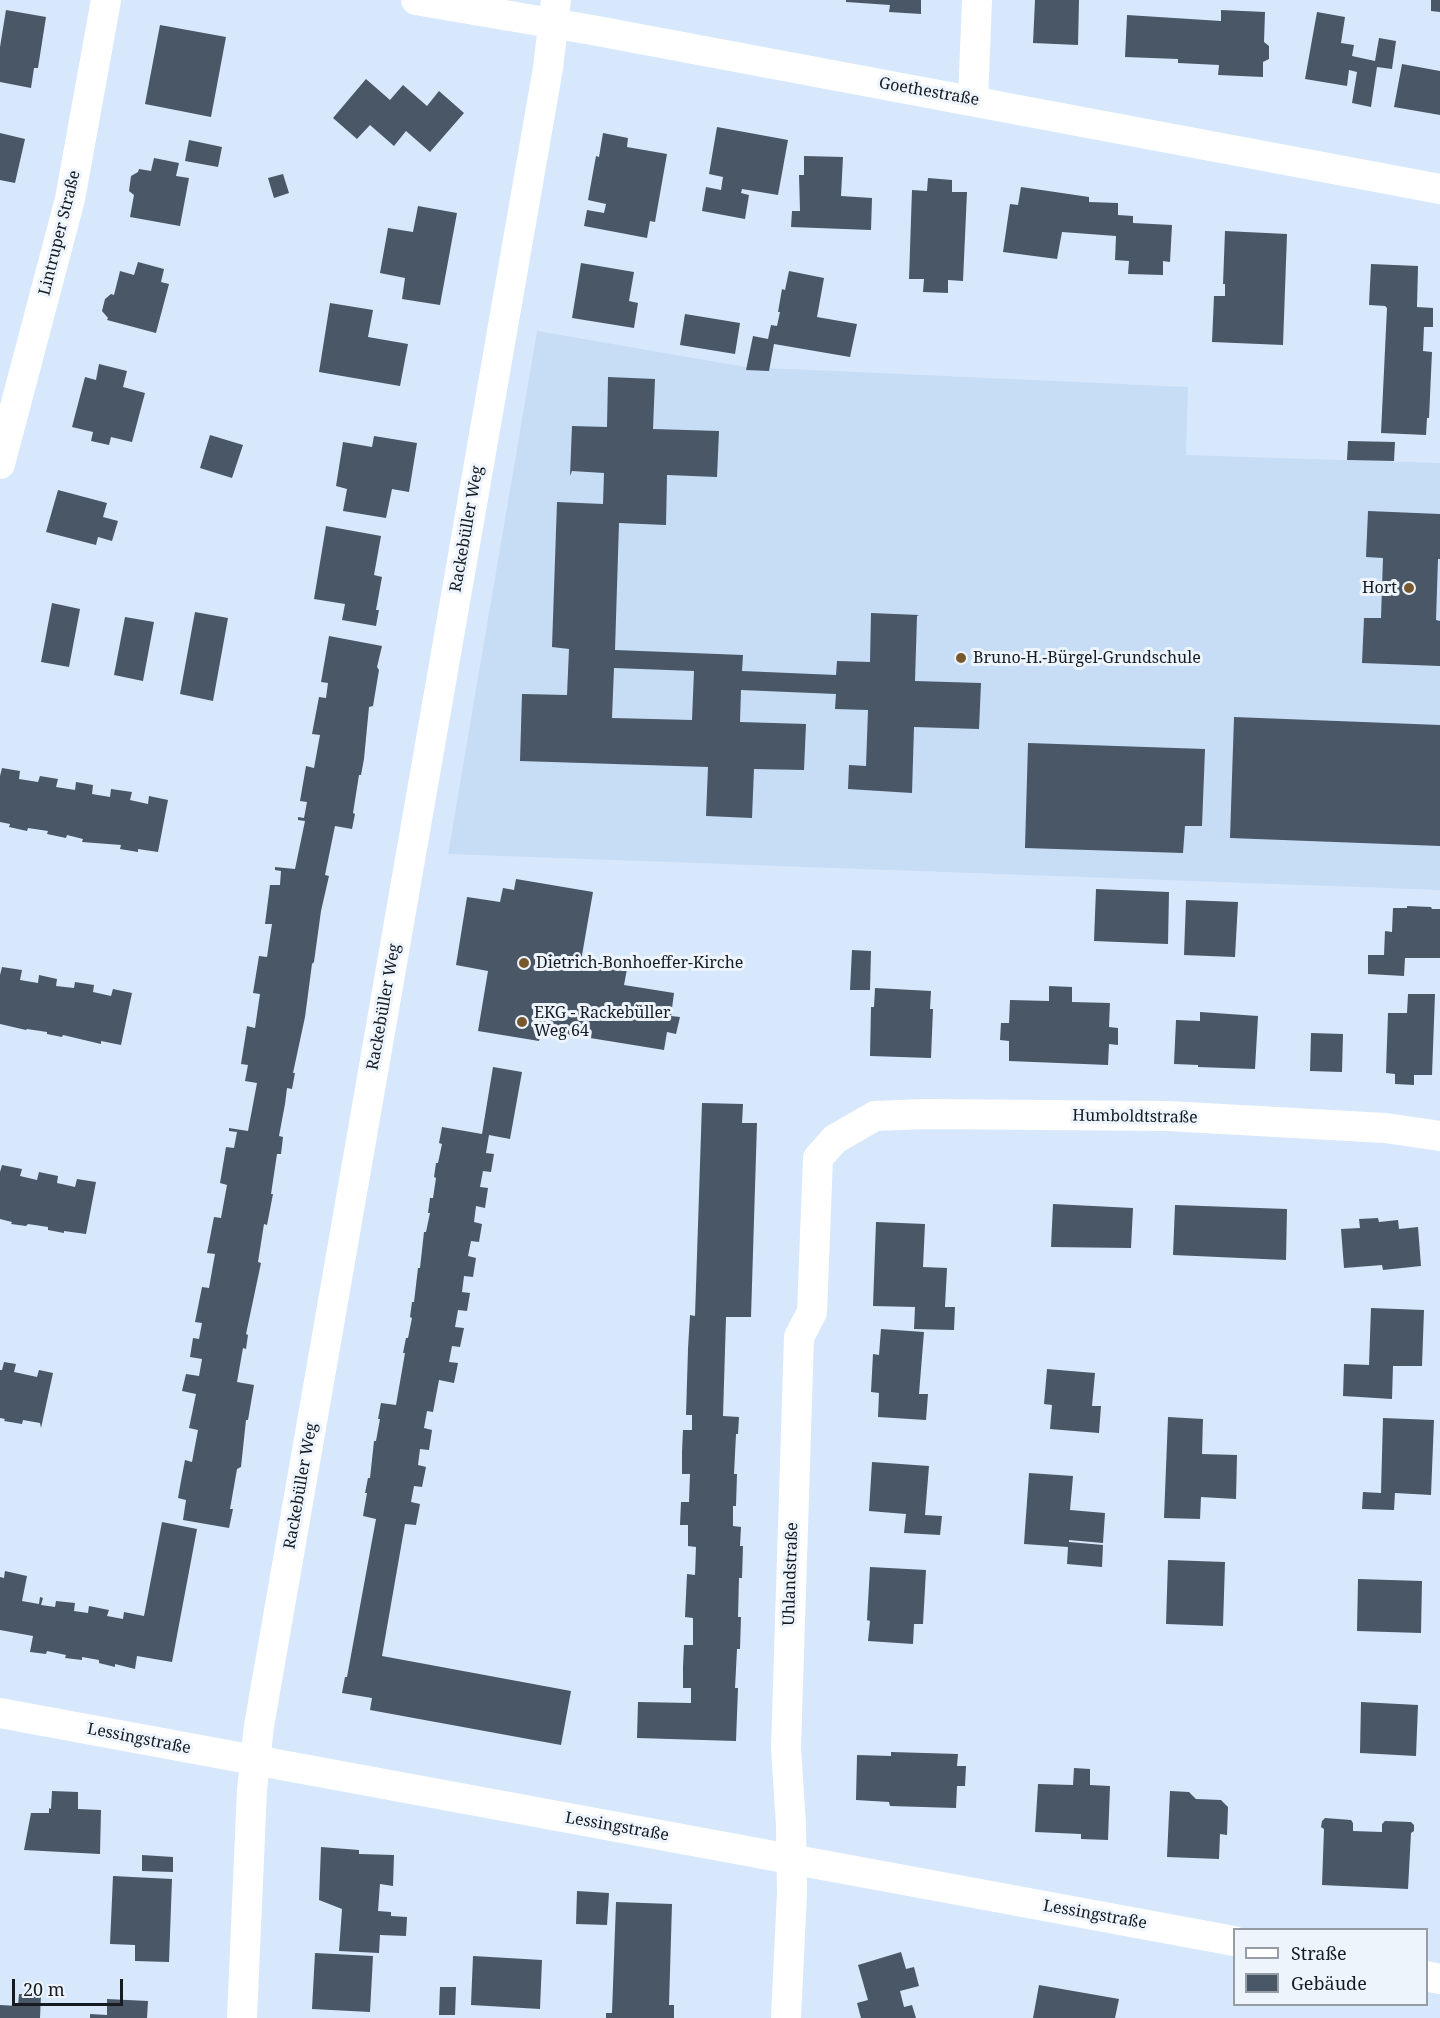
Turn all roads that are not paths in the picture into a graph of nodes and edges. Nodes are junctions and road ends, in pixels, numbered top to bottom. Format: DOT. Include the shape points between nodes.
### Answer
graph roads {
  1 [pos="106,0"];
  2 [pos="416,0"];
  3 [pos="977,0"];
  4 [pos="554,11"];
  5 [pos="973,100"];
  6 [pos="1440,189"];
  7 [pos="0,464"];
  8 [pos="1440,1136"];
  9 [pos="835,1139"];
  10 [pos="0,1713"];
  11 [pos="255,1761"];
  12 [pos="792,1859"];
  13 [pos="1233,1941"];
  14 [pos="242,2018"];
  15 [pos="786,2018"];
  1 -- 7 [label="street, Lintruper Straße" via="70,199"];
  2 -- 4 [label="street, Goethestraße"];
  3 -- 5 [label="street"];
  4 -- 5 [label="street, Goethestraße"];
  4 -- 11 [label="street, Rackebüller Weg" via="548,68"];
  5 -- 6 [label="street, Goethestraße"];
  8 -- 9 [label="street, Humboldtstraße" via="1385,1128 1168,1116 925,1114 875,1116"];
  9 -- 12 [label="street, Uhlandstraße" via="818,1158 812,1312 798,1337 786,1748"];
  10 -- 11 [label="street, Lessingstraße"];
  11 -- 12 [label="street, Lessingstraße"];
  11 -- 14 [label="street, Rackebüller Weg"];
  12 -- 13 [label="street, Lessingstraße"];
  12 -- 15 [label="street, Uhlandstraße"];
}
